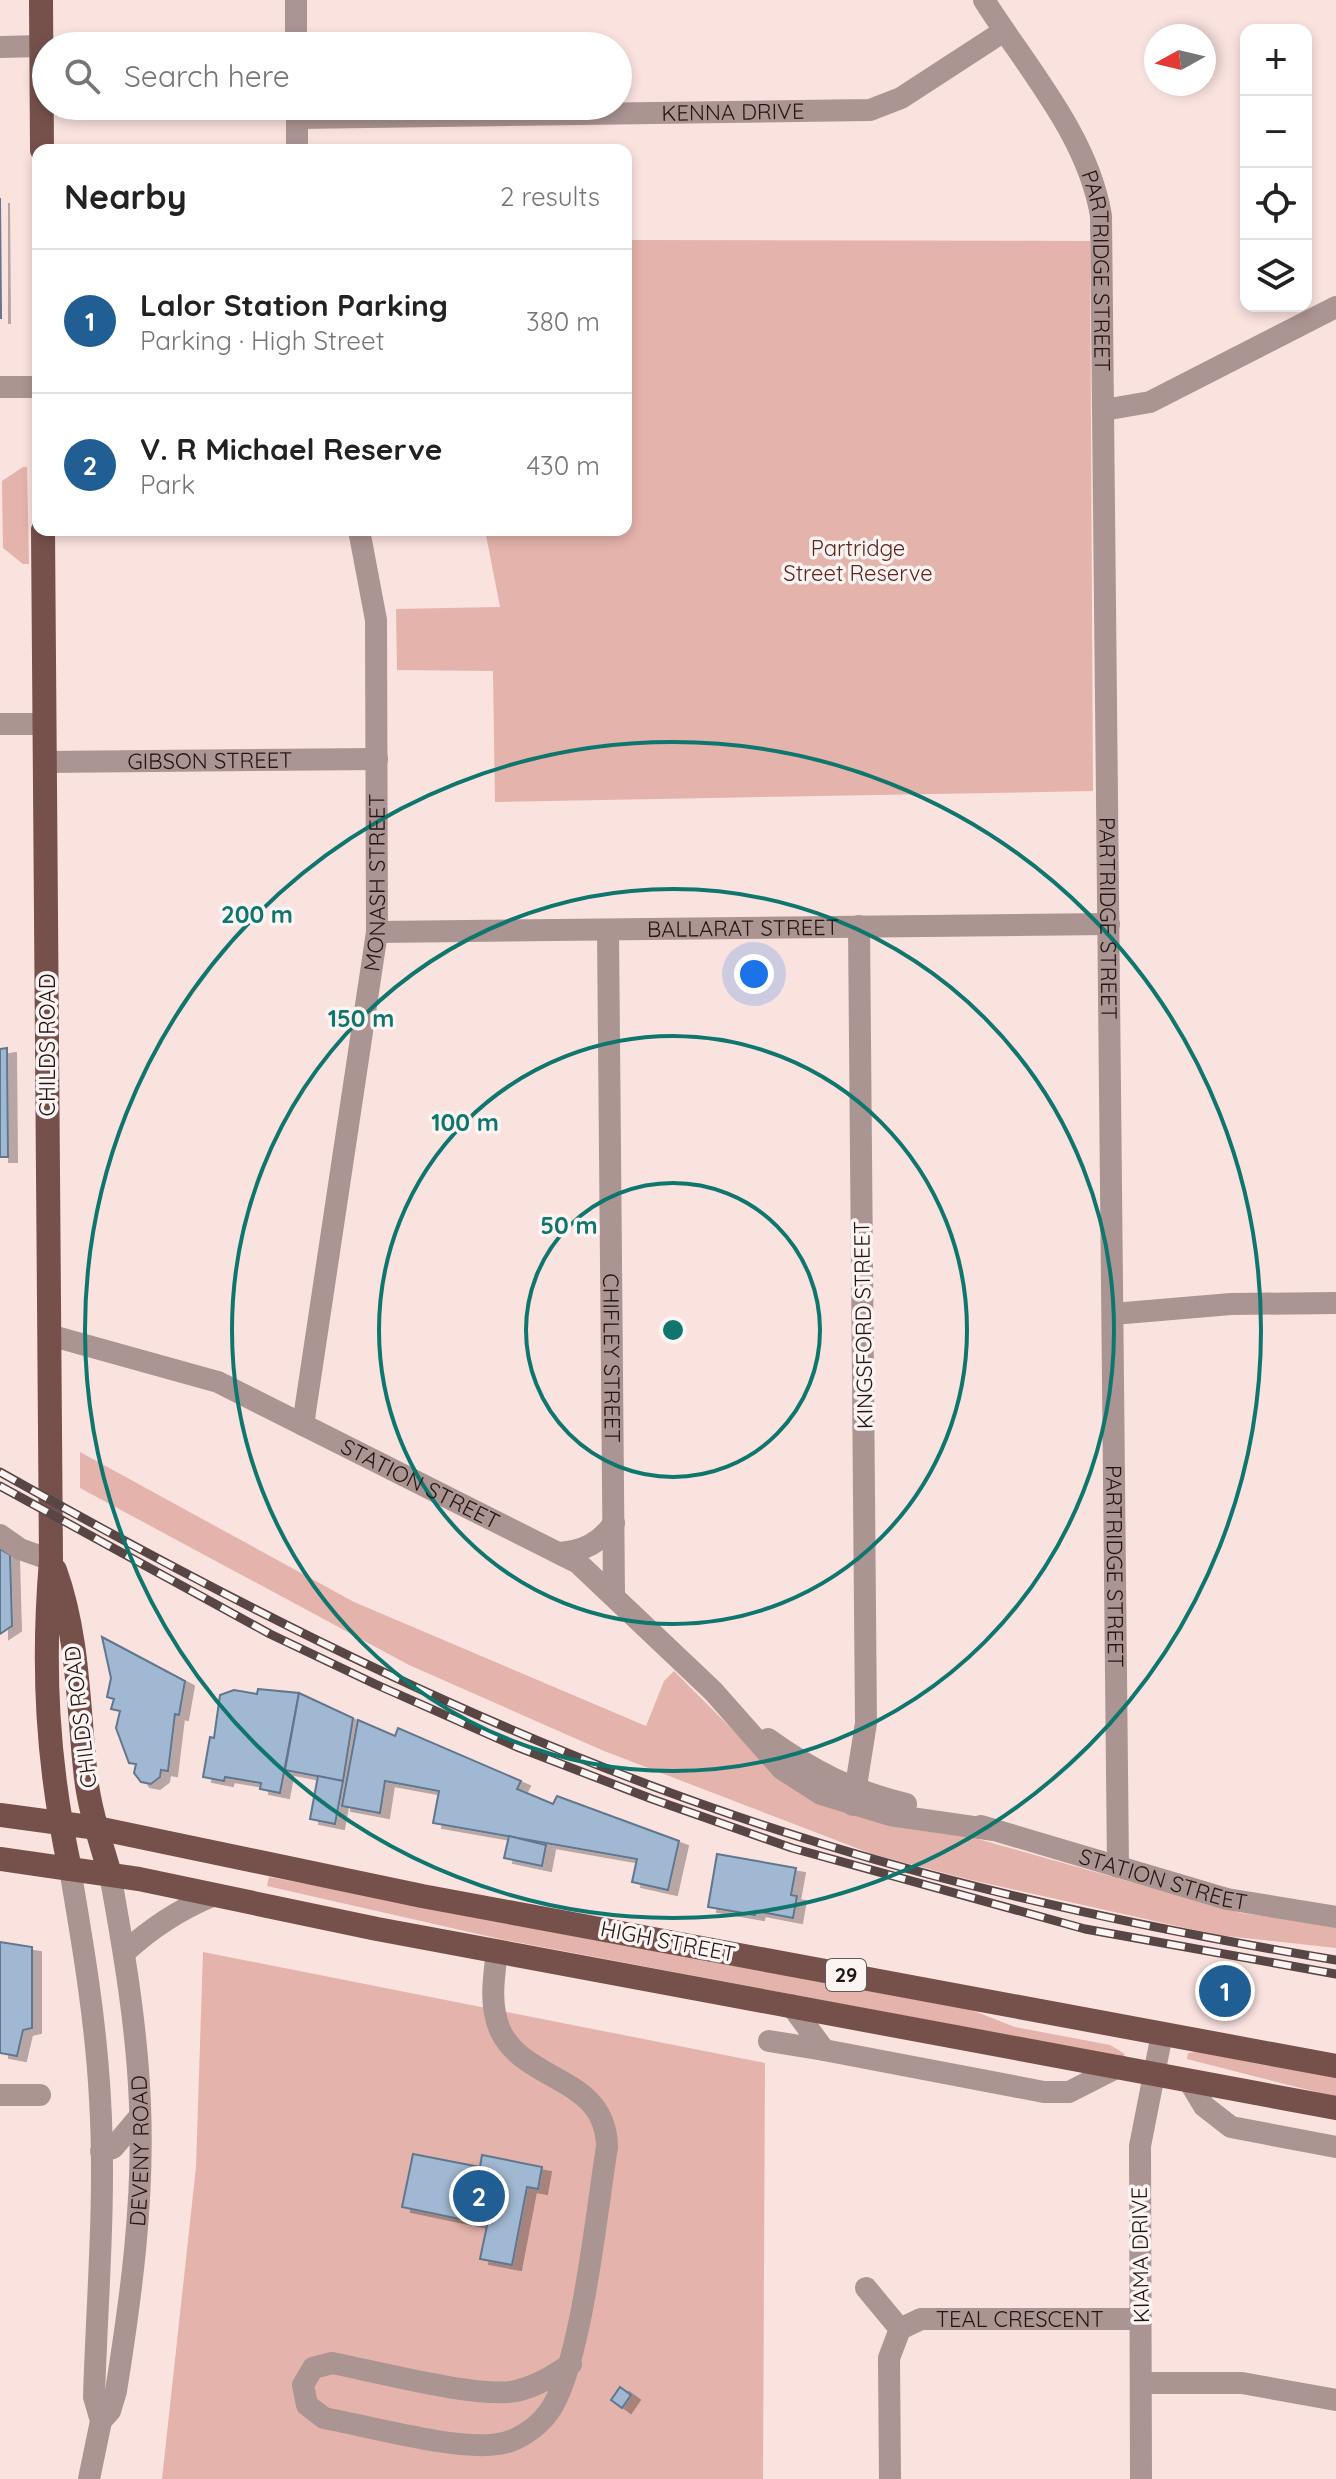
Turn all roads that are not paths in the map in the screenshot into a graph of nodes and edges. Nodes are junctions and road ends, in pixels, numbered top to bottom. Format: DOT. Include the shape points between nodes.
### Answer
graph roads {
  1 [pos="41,0"];
  2 [pos="296,0"];
  3 [pos="984,0"];
  4 [pos="1004,31"];
  5 [pos="41,32"];
  6 [pos="296,32"];
  7 [pos="32,46"];
  8 [pos="0,47"];
  9 [pos="632,111"];
  10 [pos="42,120"];
  11 [pos="297,120"];
  12 [pos="42,144"];
  13 [pos="297,144"];
  14 [pos="1331,313"];
  15 [pos="0,387"];
  16 [pos="32,387"];
  17 [pos="1104,410"];
  18 [pos="43,536"];
  19 [pos="360,536"];
  20 [pos="0,724"];
  21 [pos="44,724"];
  22 [pos="377,759"];
  23 [pos="44,762"];
  24 [pos="1109,924"];
  25 [pos="859,926"];
  26 [pos="608,930"];
  27 [pos="377,932"];
  28 [pos="1336,1303"];
  29 [pos="1113,1314"];
  30 [pos="49,1335"];
  31 [pos="303,1425"];
  32 [pos="614,1523"];
  33 [pos="0,1535"];
  34 [pos="559,1553"];
  35 [pos="51,1560"];
  36 [pos="614,1595"];
  37 [pos="856,1795"];
  38 [pos="0,1815"];
  39 [pos="60,1821"];
  40 [pos="97,1828"];
  41 [pos="0,1859"];
  42 [pos="1118,1867"];
  43 [pos="70,1869"];
  44 [pos="110,1874"];
  45 [pos="212,1896"];
  46 [pos="1336,1917"];
  47 [pos="497,1951"];
  48 [pos="124,1953"];
  49 [pos="791,2005"];
  50 [pos="1162,2034"];
  51 [pos="769,2041"];
  52 [pos="824,2050"];
  53 [pos="1120,2066"];
  54 [pos="1336,2066"];
  55 [pos="1153,2074"];
  56 [pos="0,2080"];
  57 [pos="1189,2081"];
  58 [pos="0,2095"];
  59 [pos="1336,2108"];
  60 [pos="140,2116"];
  61 [pos="1336,2147"];
  62 [pos="101,2151"];
  63 [pos="866,2288"];
  64 [pos="1141,2319"];
  65 [pos="900,2329"];
  66 [pos="571,2364"];
  67 [pos="1141,2383"];
  68 [pos="1336,2400"];
  69 [pos="101,2421"];
  70 [pos="89,2479"];
  71 [pos="890,2479"];
  72 [pos="1141,2479"];
  1 -- 5 [label="main road"];
  2 -- 6 [label="street"];
  3 -- 4 [label="street, PARTRIDGE STREET"];
  4 -- 9 [label="street, KENNA DRIVE" via="901,98 870,110"];
  4 -- 17 [label="street, PARTRIDGE STREET" via="1082,152 1097,192"];
  7 -- 8 [label="street"];
  10 -- 12 [label="main road"];
  11 -- 13 [label="street"];
  14 -- 17 [label="street" via="1150,402"];
  15 -- 16 [label="street"];
  17 -- 24 [label="street, PARTRIDGE STREET"];
  18 -- 21 [label="main road, CHILDS ROAD"];
  19 -- 22 [label="street, MONASH STREET" via="375,607"];
  20 -- 21 [label="street"];
  21 -- 23 [label="main road, CHILDS ROAD"];
  22 -- 23 [label="street, GIBSON STREET"];
  22 -- 27 [label="street, MONASH STREET"];
  23 -- 30 [label="main road, CHILDS ROAD"];
  24 -- 25 [label="street, BALLARAT STREET"];
  24 -- 29 [label="street, PARTRIDGE STREET"];
  25 -- 26 [label="street, BALLARAT STREET"];
  25 -- 37 [label="street, KINGSFORD STREET" via="866,1723"];
  26 -- 27 [label="street, BALLARAT STREET"];
  26 -- 32 [label="street, CHIFLEY STREET"];
  27 -- 31 [label="street, MONASH STREET"];
  28 -- 29 [label="street" via="1231,1304"];
  29 -- 42 [label="street, PARTRIDGE STREET"];
  30 -- 31 [label="street, STATION STREET" via="198,1374"];
  30 -- 35 [label="main road, CHILDS ROAD"];
  31 -- 34 [label="street, STATION STREET"];
  32 -- 34 [label="street" via="587,1548"];
  32 -- 36 [label="street, CHIFLEY STREET"];
  33 -- 35 [label="street"];
  34 -- 36 [label="street, STATION STREET" via="592,1573"];
  35 -- 39 [label="main road, CHILDS ROAD" via="44,1644 46,1708"];
  35 -- 40 [label="main road, CHILDS ROAD" via="64,1595"];
  36 -- 37 [label="street, STATION STREET" via="741,1720 782,1769 821,1794"];
  37 -- 42 [label="street, STATION STREET" via="902,1817 994,1830"];
  38 -- 39 [label="main road, HIGH STREET / 29"];
  39 -- 40 [label="main road, HIGH STREET / 29"];
  39 -- 43 [label="main road, CHILDS ROAD"];
  40 -- 44 [label="main road, CHILDS ROAD"];
  40 -- 50 [label="main road, HIGH STREET / 29" via="422,1896"];
  41 -- 43 [label="main road, HIGH STREET / 29"];
  42 -- 46 [label="street, STATION STREET" via="1227,1899"];
  43 -- 44 [label="main road, HIGH STREET / 29"];
  43 -- 62 [label="street, DEVENY ROAD" via="96,2058"];
  44 -- 45 [label="main road, HIGH STREET / 29"];
  44 -- 48 [label="street, DEVENY ROAD"];
  45 -- 47 [label="main road, HIGH STREET / 29"];
  45 -- 48 [label="street" via="148,1930"];
  47 -- 49 [label="main road, HIGH STREET / 29"];
  47 -- 66 [label="street" via="492,1999 500,2030 519,2054 588,2098 607,2130"];
  48 -- 60 [label="street, DEVENY ROAD"];
  49 -- 52 [label="street"];
  49 -- 53 [label="main road, HIGH STREET / 29"];
  50 -- 54 [label="main road, HIGH STREET / 29"];
  50 -- 55 [label="street, KIAMA DRIVE"];
  51 -- 52 [label="street"];
  52 -- 53 [label="street" via="1057,2093"];
  53 -- 55 [label="main road, HIGH STREET / 29"];
  55 -- 57 [label="main road, HIGH STREET / 29"];
  55 -- 64 [label="street, KIAMA DRIVE" via="1140,2146"];
  56 -- 58 [label="street" via="40,2089"];
  57 -- 59 [label="main road, HIGH STREET / 29"];
  57 -- 61 [label="street" via="1204,2106 1231,2127"];
  60 -- 62 [label="street" via="113,2148"];
  60 -- 69 [label="street, DEVENY ROAD" via="140,2194 127,2325 116,2391"];
  62 -- 69 [label="street, DEVENY ROAD" via="94,2397"];
  63 -- 65 [label="street"];
  64 -- 65 [label="street, TEAL CRESCENT" via="921,2319"];
  64 -- 67 [label="street, KIAMA DRIVE"];
  65 -- 71 [label="street" via="889,2358"];
  66 -- 66 [label="street" via="549,2412 527,2433 499,2444 468,2445 324,2418 307,2405 303,2385 313,2368 332,2363 512,2392 540,2384"];
  67 -- 68 [label="street" via="1242,2383"];
  67 -- 72 [label="street, KIAMA DRIVE"];
  69 -- 70 [label="street, DEVENY ROAD"];
}
